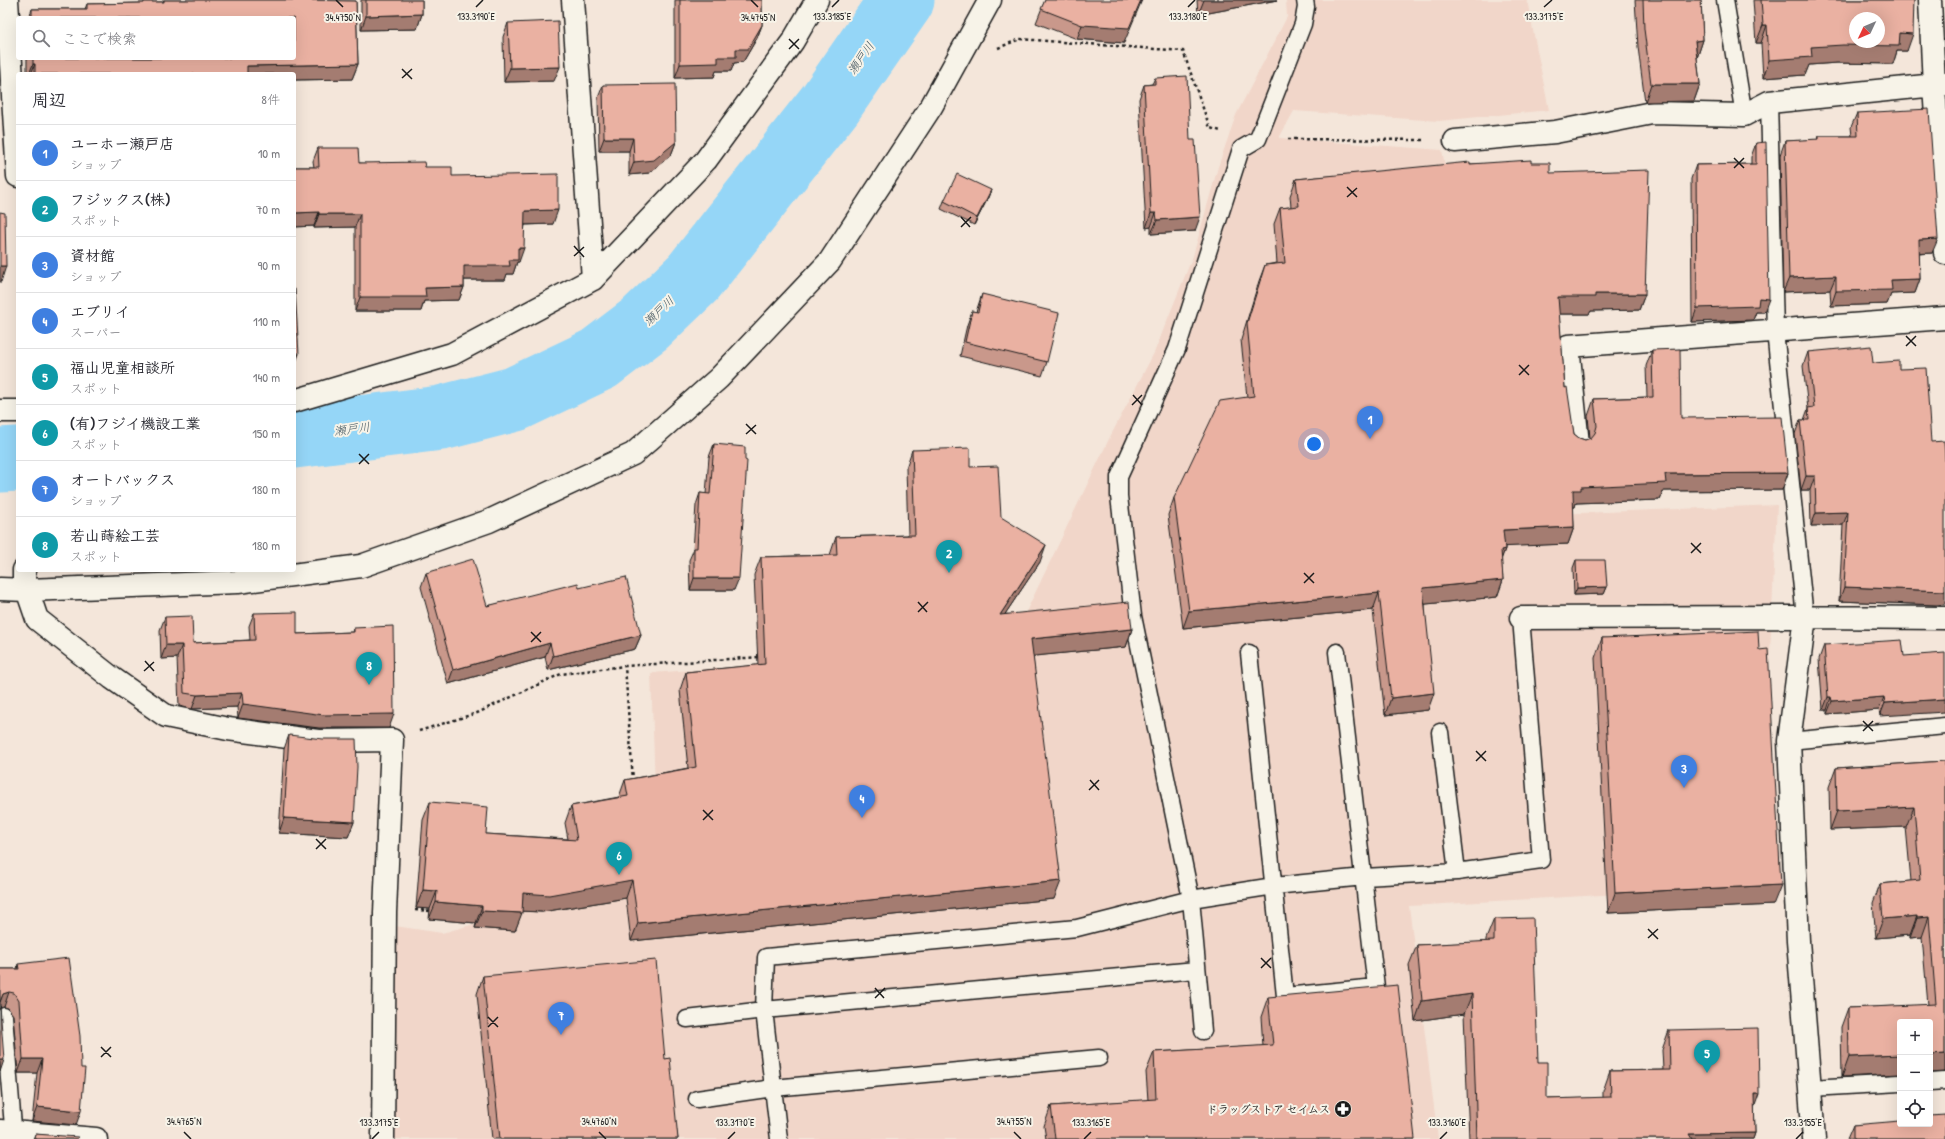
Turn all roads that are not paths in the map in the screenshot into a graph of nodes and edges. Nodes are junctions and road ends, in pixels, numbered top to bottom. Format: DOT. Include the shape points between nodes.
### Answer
graph roads {
  1 [pos="8,0"];
  2 [pos="573,0"];
  3 [pos="817,0"];
  4 [pos="990,0"];
  5 [pos="1305,0"];
  6 [pos="1725,0"];
  7 [pos="1930,0"];
  8 [pos="1939,85"];
  9 [pos="1770,102"];
  10 [pos="1744,115"];
  11 [pos="16,138"];
  12 [pos="1455,141"];
  13 [pos="1945,253"];
  14 [pos="593,279"];
  15 [pos="1945,318"];
  16 [pos="1775,331"];
  17 [pos="296,400"];
  18 [pos="0,411"];
  19 [pos="16,411"];
  20 [pos="1578,444"];
  21 [pos="25,580"];
  22 [pos="0,589"];
  23 [pos="1805,617"];
  24 [pos="1521,618"];
  25 [pos="1945,618"];
  26 [pos="1337,652"];
  27 [pos="1249,654"];
  28 [pos="1945,726"];
  29 [pos="1440,732"];
  30 [pos="1789,741"];
  31 [pos="1457,872"];
  32 [pos="1364,877"];
  33 [pos="1274,886"];
  34 [pos="1191,899"];
  35 [pos="1196,970"];
  36 [pos="764,1010"];
  37 [pos="4,1016"];
  38 [pos="687,1019"];
  39 [pos="1203,1031"];
  40 [pos="1099,1058"];
  41 [pos="1945,1081"];
  42 [pos="1933,1082"];
  43 [pos="1897,1083"];
  44 [pos="773,1088"];
  45 [pos="1810,1088"];
  46 [pos="697,1099"];
  47 [pos="9,1134"];
  48 [pos="96,1139"];
  49 [pos="383,1139"];
  50 [pos="779,1139"];
  51 [pos="1814,1139"];
  1 -- 11 [label="street"];
  2 -- 14 [label="street"];
  3 -- 14 [label="street" via="793,41 706,160"];
  4 -- 21 [label="street" via="931,107 830,261 719,378 633,454 489,521 361,566 238,582"];
  5 -- 34 [label="lane" via="1303,24 1258,138 1241,149 1177,349 1119,476 1132,616"];
  6 -- 10 [label="lane"];
  7 -- 8 [label="street"];
  8 -- 9 [label="street"];
  8 -- 13 [label="street"];
  9 -- 10 [label="street"];
  9 -- 16 [label="lane"];
  10 -- 12 [label="street" via="1652,113 1554,132"];
  14 -- 17 [label="street" via="452,354"];
  15 -- 16 [label="street"];
  16 -- 20 [label="street" via="1568,346"];
  16 -- 23 [label="lane"];
  18 -- 19 [label="street"];
  21 -- 22 [label="street"];
  21 -- 49 [label="street" via="37,619 112,678 166,716 228,729 318,741 392,740 385,907"];
  23 -- 24 [label="street"];
  23 -- 25 [label="street"];
  23 -- 30 [label="street"];
  24 -- 31 [label="lane" via="1541,860"];
  26 -- 32 [label="lane"];
  27 -- 33 [label="lane"];
  28 -- 30 [label="lane"];
  29 -- 31 [label="lane"];
  30 -- 45 [label="street" via="1798,941"];
  31 -- 32 [label="lane"];
  32 -- 33 [label="lane"];
  32 -- 33 [label="lane" via="1376,987 1368,988 1285,996"];
  33 -- 34 [label="lane"];
  34 -- 35 [label="lane"];
  34 -- 36 [label="lane" via="1077,928 766,957"];
  35 -- 36 [label="lane"];
  35 -- 39 [label="lane"];
  36 -- 38 [label="lane"];
  36 -- 44 [label="lane"];
  37 -- 47 [label="lane"];
  40 -- 44 [label="lane"];
  41 -- 42 [label="lane"];
  43 -- 45 [label="lane"];
  44 -- 46 [label="lane"];
  44 -- 50 [label="lane"];
  45 -- 51 [label="street"];
  47 -- 48 [label="street"];
}
